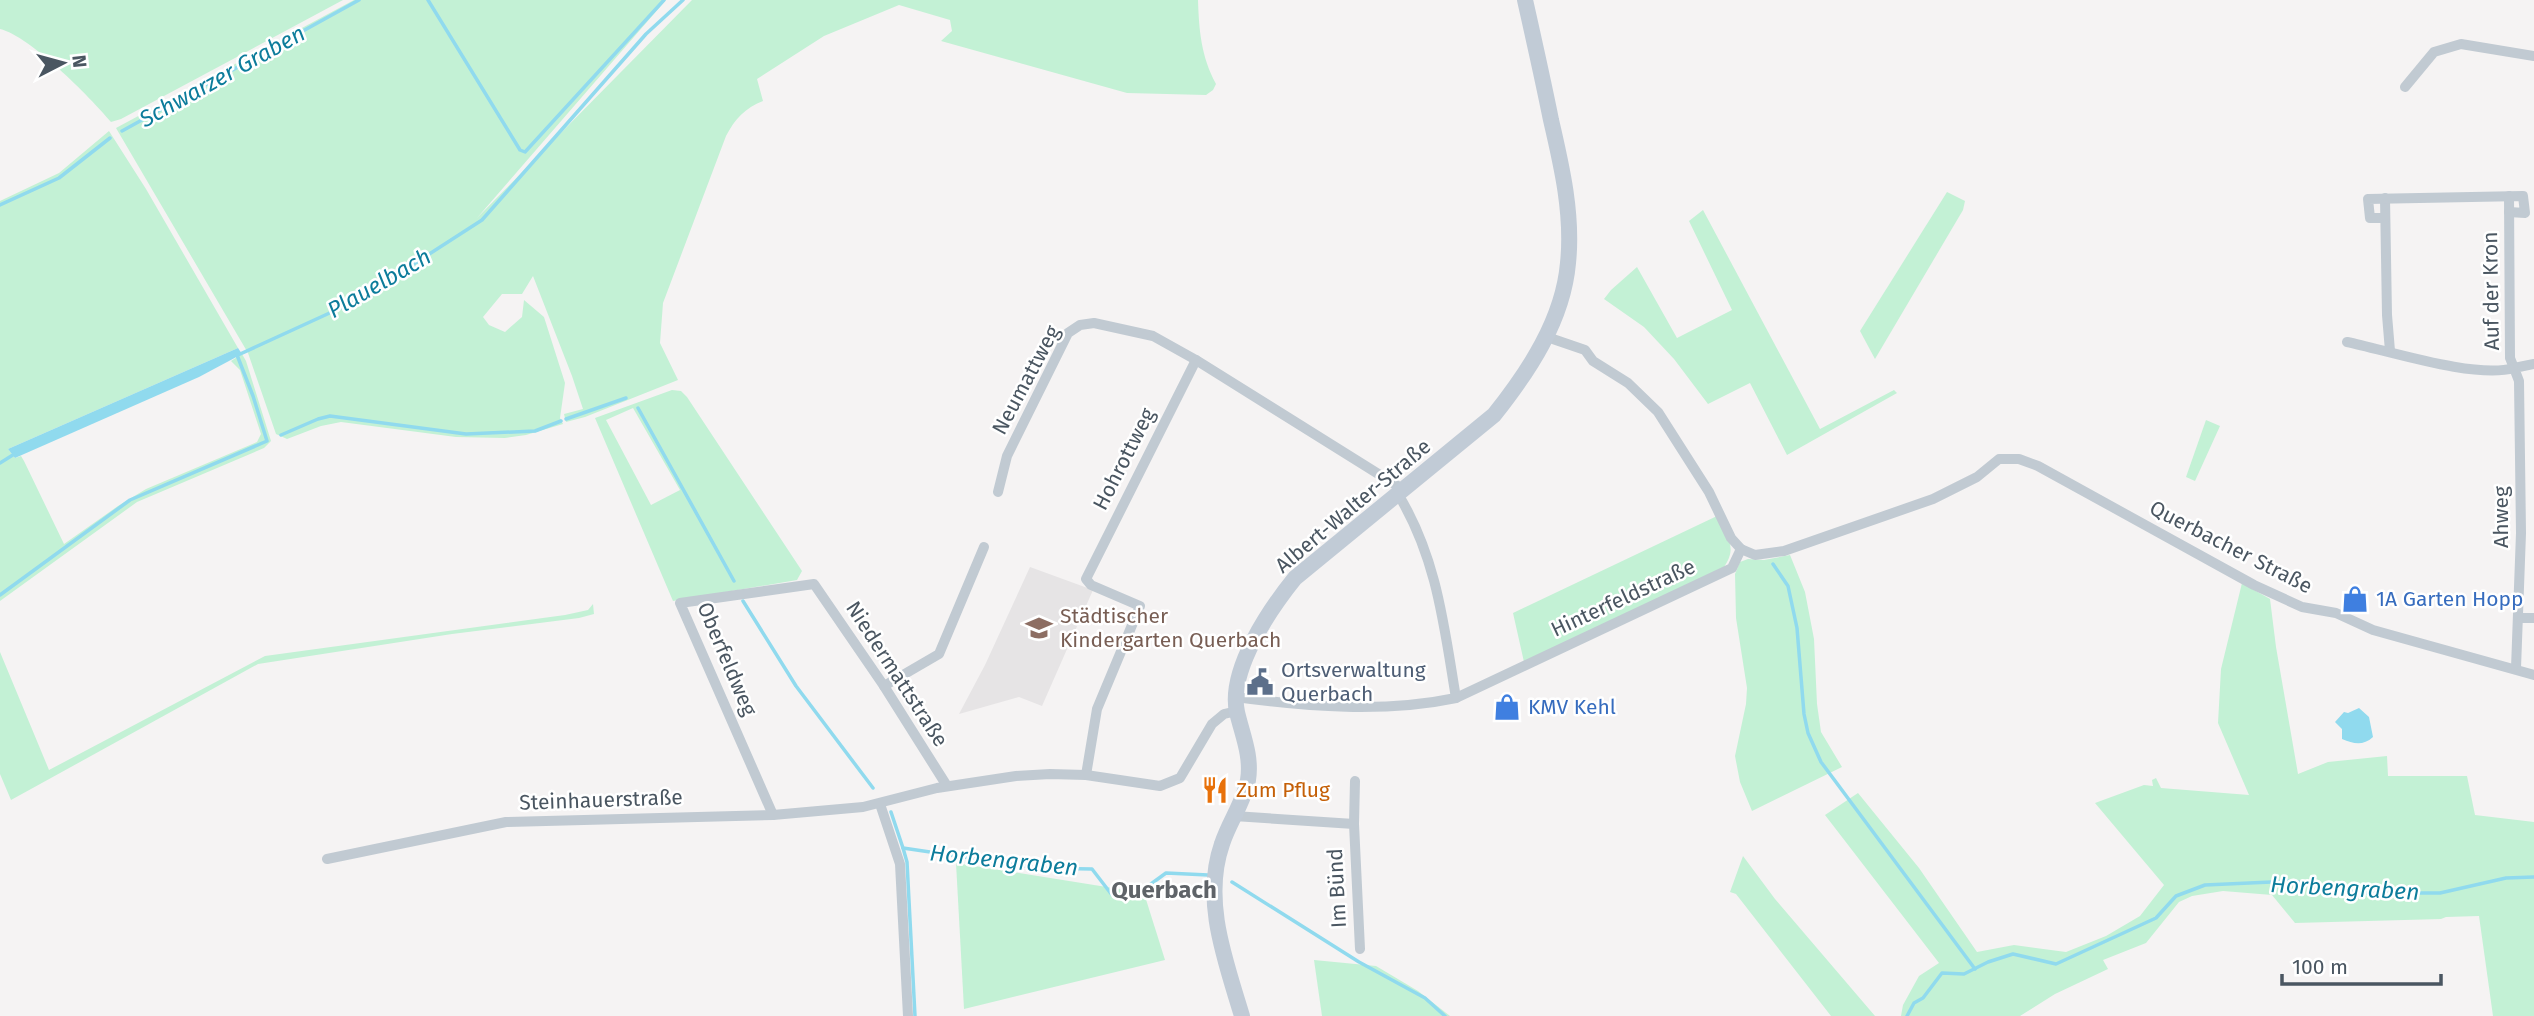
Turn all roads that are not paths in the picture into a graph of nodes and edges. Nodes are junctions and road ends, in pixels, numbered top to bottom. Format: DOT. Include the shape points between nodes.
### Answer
graph roads {
  1 [pos="1525,0"];
  2 [pos="2534,57"];
  3 [pos="2405,87"];
  4 [pos="2385,198"];
  5 [pos="2385,218"];
  6 [pos="1546,337"];
  7 [pos="2347,342"];
  8 [pos="2390,351"];
  9 [pos="1196,360"];
  10 [pos="2534,364"];
  11 [pos="2514,368"];
  12 [pos="998,492"];
  13 [pos="1401,492"];
  14 [pos="2521,533"];
  15 [pos="2534,534"];
  16 [pos="984,547"];
  17 [pos="1741,549"];
  18 [pos="814,584"];
  19 [pos="2519,618"];
  20 [pos="2534,618"];
  21 [pos="2516,668"];
  22 [pos="2534,675"];
  23 [pos="884,686"];
  24 [pos="1456,698"];
  25 [pos="1236,704"];
  26 [pos="1086,775"];
  27 [pos="1355,781"];
  28 [pos="947,786"];
  29 [pos="880,804"];
  30 [pos="773,815"];
  31 [pos="1234,816"];
  32 [pos="1354,824"];
  33 [pos="327,859"];
  34 [pos="1360,949"];
  35 [pos="908,1016"];
  36 [pos="1242,1016"];
  1 -- 6 [label="street, Albert-Walter-Straße" via="1568,213 1568,265"];
  2 -- 3 [label="street" via="2461,44 2434,52"];
  4 -- 5 [label="street"];
  4 -- 5 [label="street" via="2368,199 2370,218"];
  4 -- 11 [label="street, Auf der Kron" via="2509,196 2510,358"];
  5 -- 8 [label="street"];
  6 -- 13 [label="street, Albert-Walter-Straße" via="1494,415"];
  6 -- 17 [label="street" via="1585,350 1658,412"];
  7 -- 8 [label="street, Auf der Kron"];
  8 -- 11 [label="street, Auf der Kron" via="2476,371"];
  9 -- 12 [label="street, Neumattweg" via="1153,336 1094,323 1068,332 1007,456"];
  9 -- 13 [label="street"];
  9 -- 26 [label="street, Hohrottweg" via="1086,579 1140,606 1097,709"];
  10 -- 11 [label="street"];
  11 -- 14 [label="street, Ahweg" via="2519,381"];
  13 -- 24 [label="street" via="1427,551"];
  13 -- 25 [label="street, Albert-Walter-Straße" via="1295,578 1277,600 1240,673"];
  14 -- 15 [label="street"];
  14 -- 19 [label="street, Ahweg"];
  16 -- 23 [label="street" via="939,654"];
  17 -- 21 [label="street, Querbacher Straße" via="1755,555 1784,551 1933,499 1977,477 1999,459 2019,459 2302,607 2336,613 2418,644"];
  17 -- 24 [label="street, Hinterfeldstraße" via="1732,568"];
  18 -- 23 [label="street, Niedermattstraße"];
  18 -- 30 [label="street, Oberfeldweg" via="680,603"];
  19 -- 20 [label="street"];
  19 -- 21 [label="street, Ahweg"];
  21 -- 22 [label="street, Querbacher Straße"];
  23 -- 28 [label="street, Niedermattstraße"];
  24 -- 25 [label="street, Hinterfeldstraße" via="1346,706"];
  25 -- 26 [label="street, Steinhauerstraße" via="1212,724 1180,778 1160,786"];
  25 -- 31 [label="street, Albert-Walter-Straße" via="1245,736 1248,780"];
  26 -- 28 [label="street, Steinhauerstraße" via="1027,775"];
  27 -- 32 [label="street, Im Bünd"];
  28 -- 29 [label="street, Steinhauerstraße"];
  29 -- 30 [label="street, Steinhauerstraße"];
  29 -- 35 [label="street" via="900,864"];
  30 -- 33 [label="street, Steinhauerstraße" via="506,822"];
  31 -- 32 [label="street, Im Bünd"];
  31 -- 36 [label="street, Albert-Walter-Straße" via="1216,869 1215,907 1222,950"];
  32 -- 34 [label="street, Im Bünd"];
}
